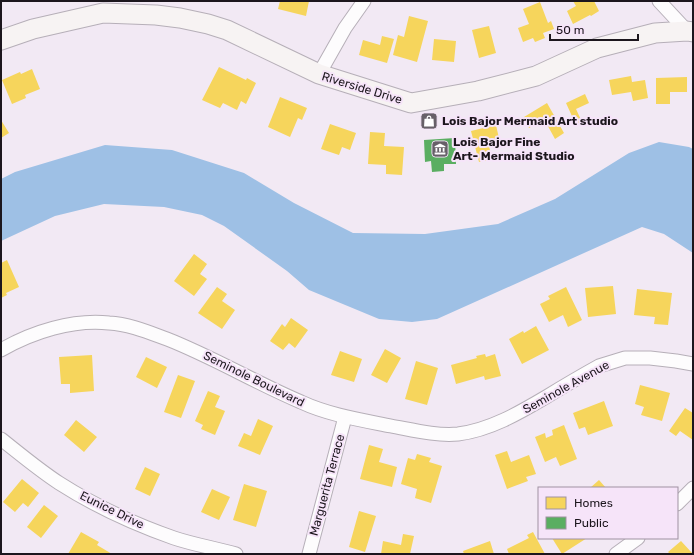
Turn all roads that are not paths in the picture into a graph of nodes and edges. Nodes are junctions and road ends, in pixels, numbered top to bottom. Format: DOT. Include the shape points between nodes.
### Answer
graph roads {
  1 [pos="364,1"];
  2 [pos="659,1"];
  3 [pos="102,7"];
  4 [pos="690,31"];
  5 [pos="1,40"];
  6 [pos="318,74"];
  7 [pos="1,350"];
  8 [pos="693,364"];
  9 [pos="345,417"];
  10 [pos="511,417"];
  11 [pos="1,439"];
  12 [pos="693,488"];
  13 [pos="678,503"];
  14 [pos="637,539"];
  15 [pos="236,554"];
  16 [pos="309,554"];
  17 [pos="616,554"];
  1 -- 6 [label="street"];
  2 -- 4 [label="street"];
  3 -- 5 [label="street, Riverside Drive"];
  3 -- 6 [label="street, Riverside Drive" via="208,24 227,30"];
  4 -- 6 [label="street, Riverside Drive" via="655,33 598,48 536,76 478,91 411,103"];
  7 -- 9 [label="street, Seminole Boulevard" via="45,330 69,325 110,322 135,327 190,348 301,402"];
  8 -- 10 [label="street, Seminole Avenue" via="650,358 614,360 599,366"];
  9 -- 10 [label="street, Seminole Boulevard" via="446,434 459,434 486,427"];
  9 -- 16 [label="street, Marguerita Terrace"];
  11 -- 15 [label="street, Eunice Drive" via="59,483 98,505 175,538"];
  12 -- 13 [label="street"];
  14 -- 17 [label="street"];
}
